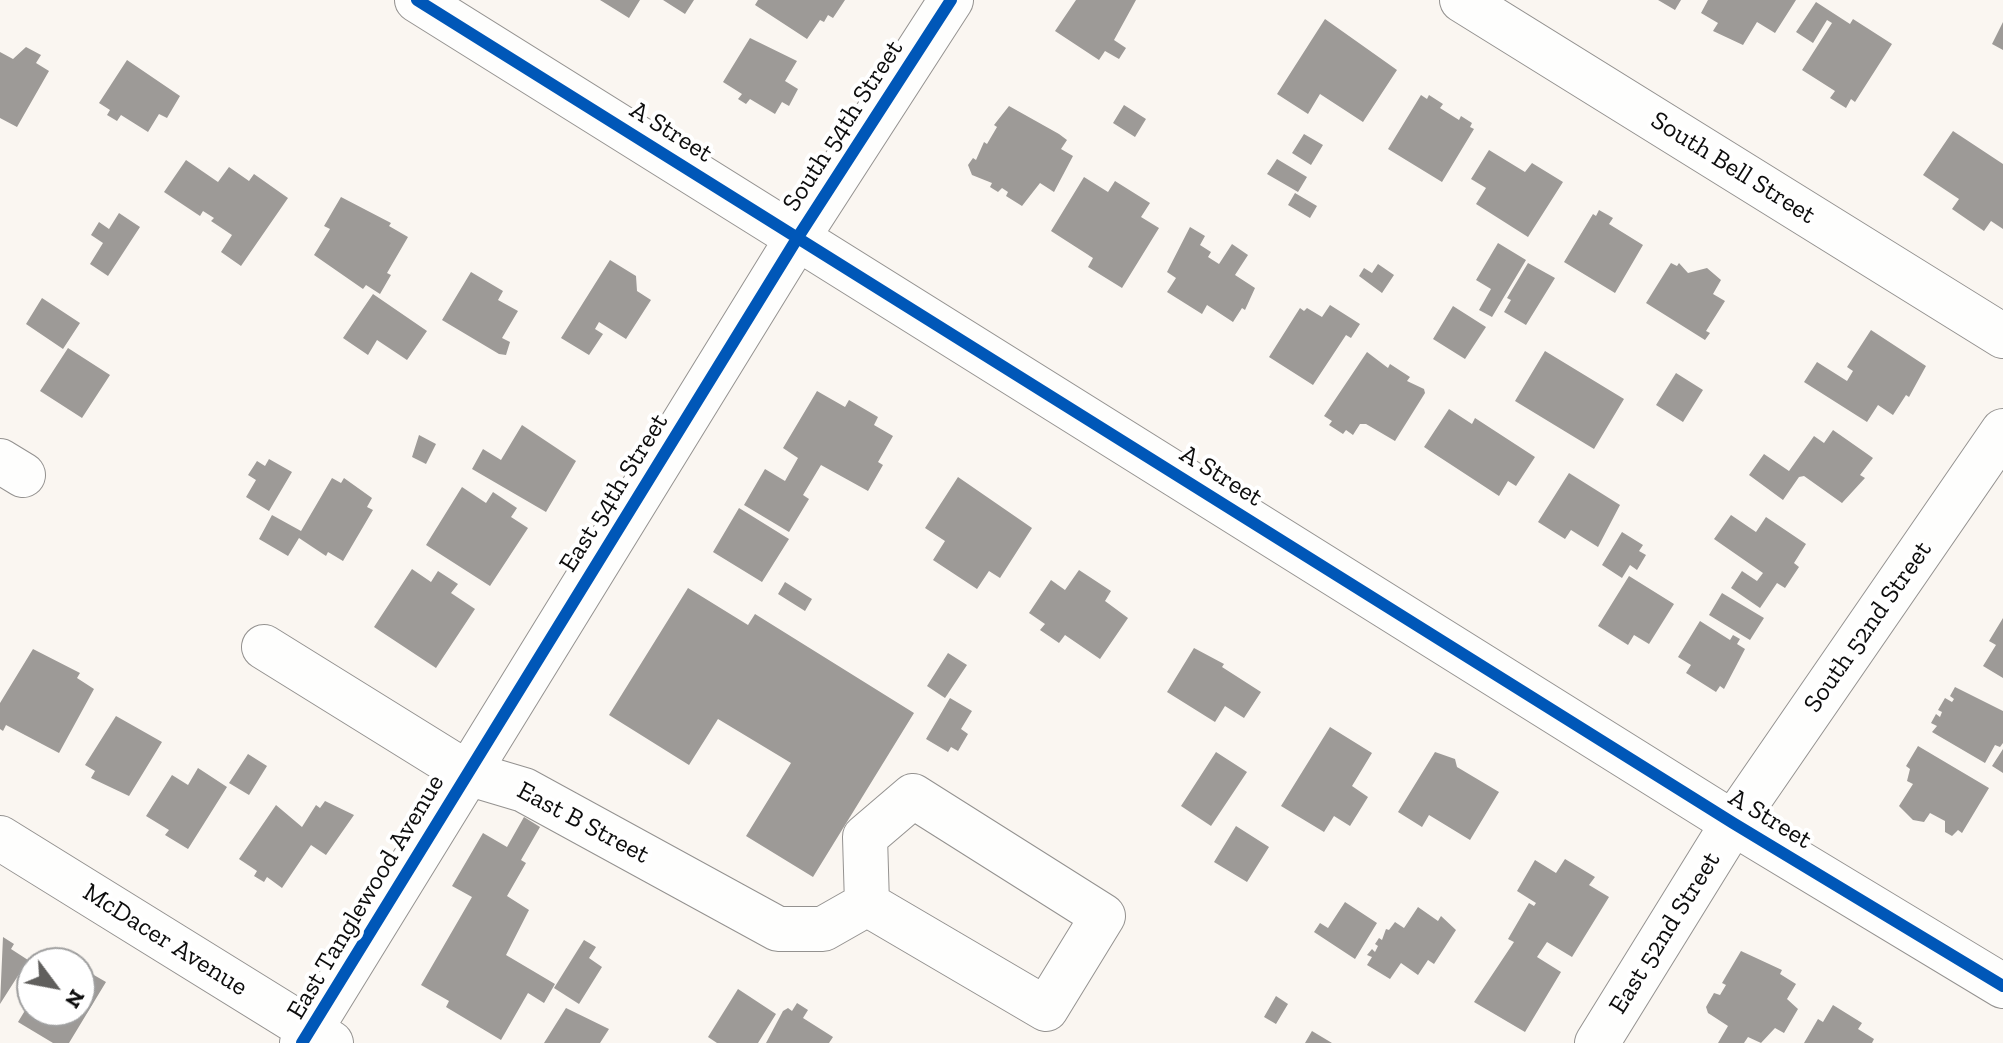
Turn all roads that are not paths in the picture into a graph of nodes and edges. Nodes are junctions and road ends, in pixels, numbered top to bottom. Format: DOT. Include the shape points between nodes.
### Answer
graph roads {
  1 [pos="417,0"];
  2 [pos="951,0"];
  3 [pos="1462,0"];
  4 [pos="798,237"];
  5 [pos="2003,336"];
  6 [pos="2003,431"];
  7 [pos="264,647"];
  8 [pos="467,773"];
  9 [pos="1733,823"];
  10 [pos="0,838"];
  11 [pos="867,904"];
  12 [pos="2003,986"];
  13 [pos="315,1039"];
  14 [pos="1597,1043"];
  1 -- 4 [label="street, A Street"];
  2 -- 4 [label="street, South 54th Street"];
  3 -- 5 [label="street, South Bell Street"];
  4 -- 8 [label="street, East 54th Street"];
  4 -- 9 [label="street, A Street"];
  6 -- 9 [label="street, South 52nd Street"];
  7 -- 8 [label="street, East B Street"];
  8 -- 11 [label="street, East B Street" via="524,790 778,929 823,929"];
  8 -- 13 [label="street, East Tanglewood Avenue"];
  9 -- 12 [label="street, A Street"];
  9 -- 14 [label="street, East 52nd Street"];
  10 -- 13 [label="street, McDacer Avenue"];
  11 -- 11 [label="street" via="865,837 913,796 1103,916 1046,1009"];
}
